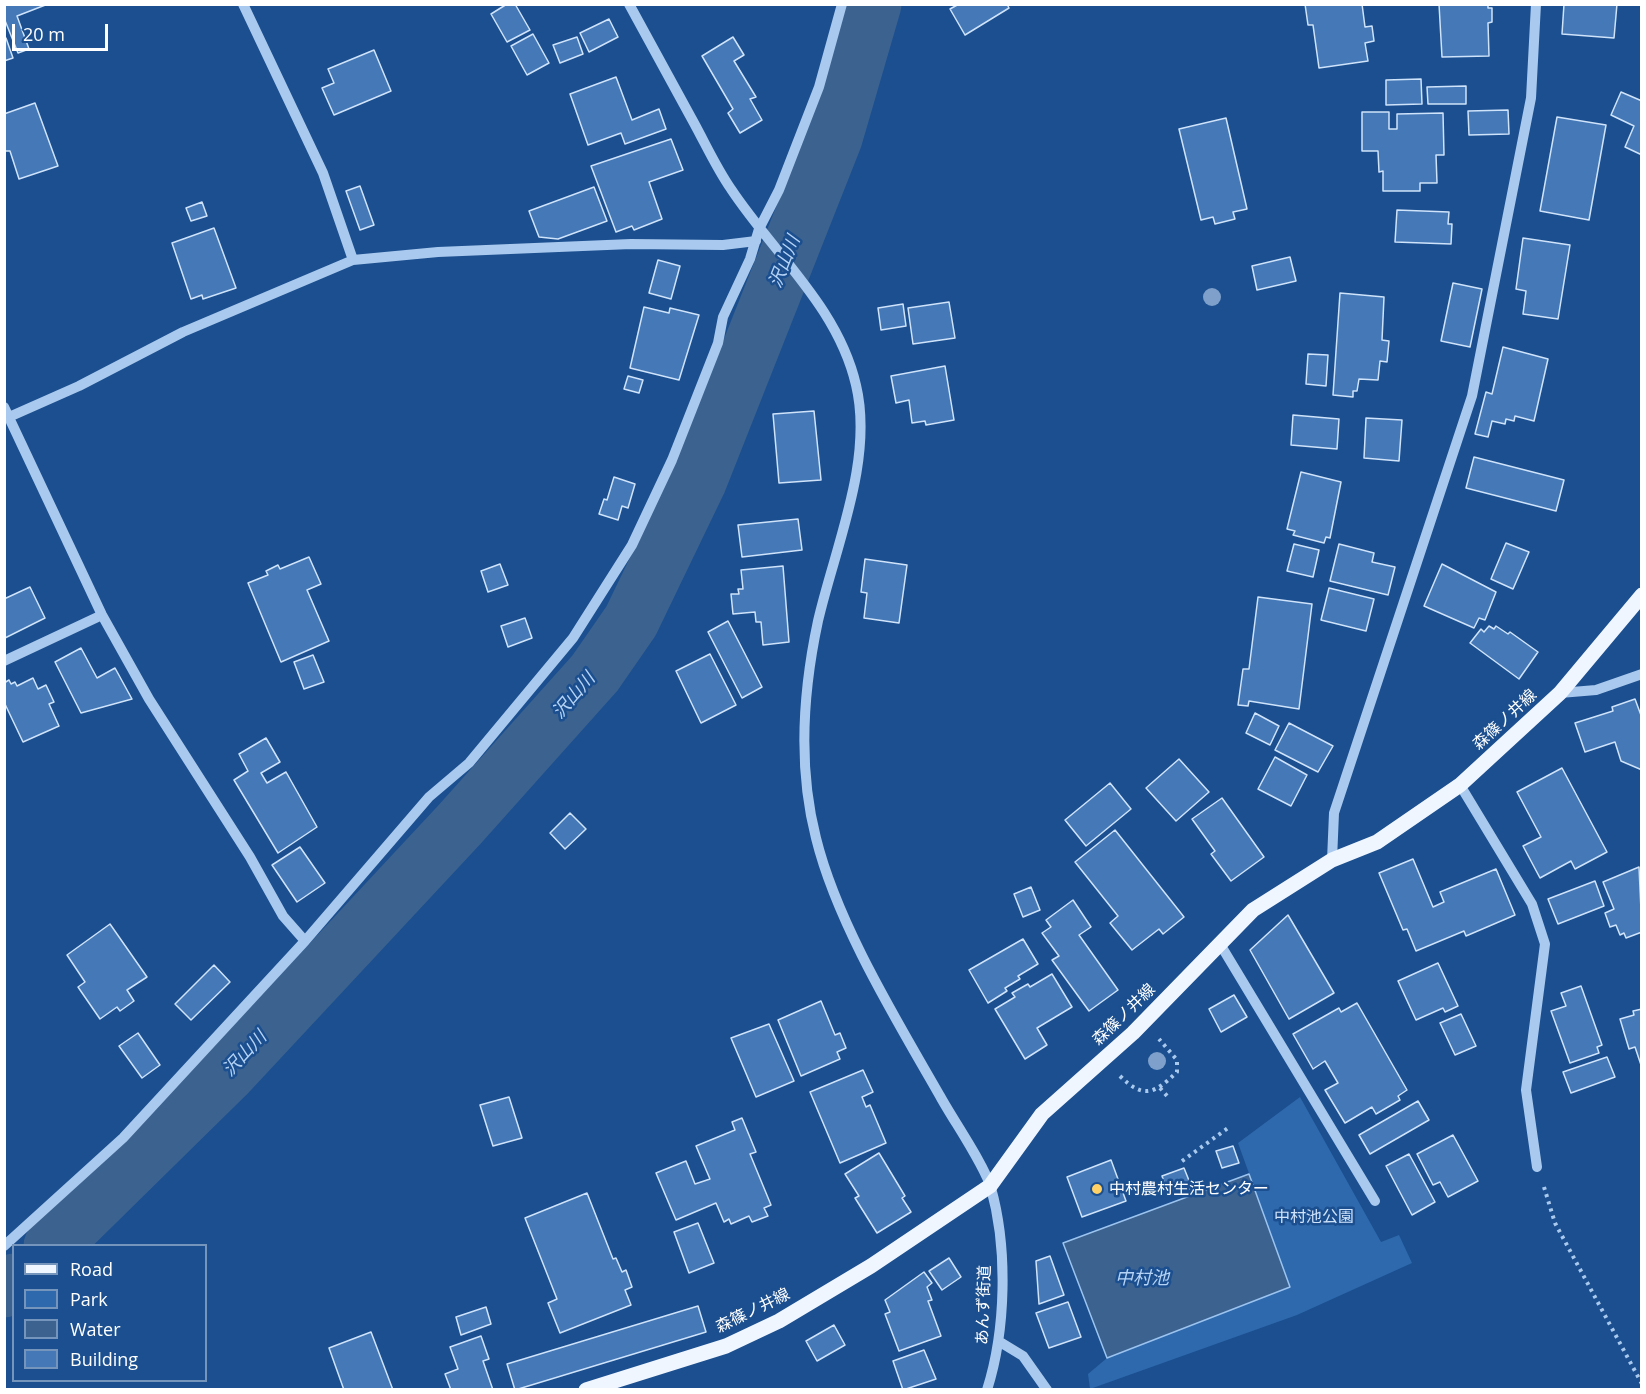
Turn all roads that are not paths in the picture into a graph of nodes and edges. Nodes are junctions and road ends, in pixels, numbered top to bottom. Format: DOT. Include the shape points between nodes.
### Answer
graph roads {
  1 [pos="243,4"];
  2 [pos="629,4"];
  3 [pos="842,4"];
  4 [pos="1536,4"];
  5 [pos="759,229"];
  6 [pos="756,241"];
  7 [pos="353,260"];
  8 [pos="7,412"];
  9 [pos="1641,595"];
  10 [pos="102,615"];
  11 [pos="4,661"];
  12 [pos="1641,674"];
  13 [pos="1560,693"];
  14 [pos="1460,785"];
  15 [pos="1332,860"];
  16 [pos="305,942"];
  17 [pos="1220,944"];
  18 [pos="1538,1167"];
  19 [pos="990,1186"];
  20 [pos="1375,1201"];
  21 [pos="4,1246"];
  22 [pos="1000,1342"];
  23 [pos="586,1389"];
  24 [pos="987,1389"];
  25 [pos="1047,1389"];
  1 -- 7 [label="street" via="323,173"];
  2 -- 5 [label="street, あんず街道" via="729,186"];
  3 -- 5 [label="street" via="819,87"];
  4 -- 15 [label="street" via="1531,98 1472,396 1334,813"];
  5 -- 6 [label="street"];
  5 -- 19 [label="street, あんず街道" via="830,317 856,383 861,423 851,496 818,622 806,696 804,763 815,836 833,893 861,951"];
  6 -- 7 [label="street" via="438,252"];
  6 -- 16 [label="street" via="723,317 718,343 672,460 632,545 573,638 469,764 429,797"];
  7 -- 8 [label="street" via="183,332 79,386"];
  8 -- 10 [label="street"];
  9 -- 13 [label="main road, 森篠ノ井線"];
  10 -- 11 [label="street"];
  10 -- 16 [label="street" via="149,699 283,916"];
  12 -- 13 [label="street" via="1596,690"];
  13 -- 14 [label="main road, 森篠ノ井線"];
  14 -- 15 [label="main road, 森篠ノ井線" via="1377,842"];
  14 -- 18 [label="street" via="1532,904 1545,944 1526,1090"];
  15 -- 17 [label="main road, 森篠ノ井線" via="1253,910"];
  16 -- 21 [label="street" via="123,1138"];
  17 -- 19 [label="main road, 森篠ノ井線" via="1133,1033 1042,1114"];
  17 -- 20 [label="street"];
  19 -- 22 [label="street, あんず街道" via="1003,1269"];
  19 -- 23 [label="main road, 森篠ノ井線" via="871,1266 779,1321 726,1346"];
  22 -- 24 [label="street, あんず街道"];
  22 -- 25 [label="street" via="1023,1356"];
}
